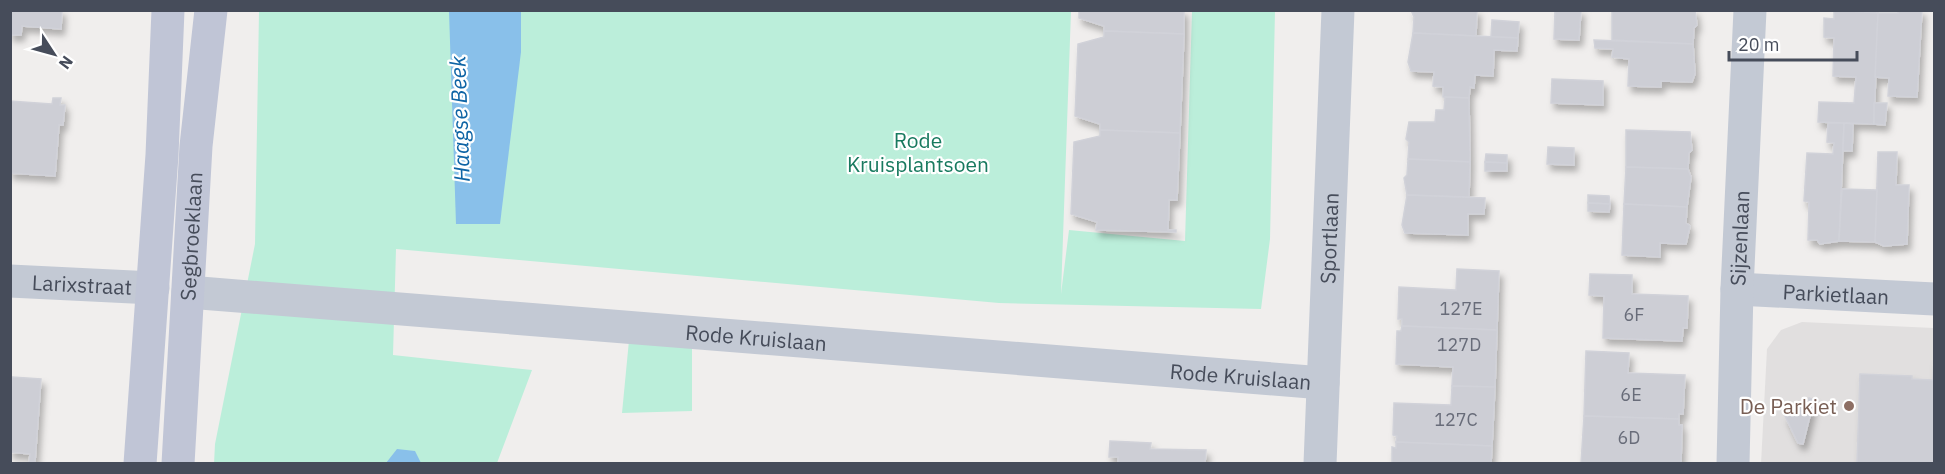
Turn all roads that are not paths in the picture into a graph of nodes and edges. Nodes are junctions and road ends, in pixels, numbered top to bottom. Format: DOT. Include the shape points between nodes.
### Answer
graph roads {
  1 [pos="168,10"];
  2 [pos="211,10"];
  3 [pos="1338,10"];
  4 [pos="1750,10"];
  5 [pos="10,281"];
  6 [pos="153,288"];
  7 [pos="1737,289"];
  8 [pos="188,292"];
  9 [pos="1935,299"];
  10 [pos="1323,383"];
  11 [pos="140,464"];
  12 [pos="178,464"];
  13 [pos="1320,464"];
  14 [pos="1733,464"];
  1 -- 6 [label="main road, Segbroeklaan"];
  2 -- 8 [label="main road, Segbroeklaan" via="196,146"];
  3 -- 10 [label="street, Sportlaan"];
  4 -- 7 [label="street, Sijzenlaan"];
  5 -- 6 [label="street, Larixstraat"];
  6 -- 11 [label="main road, Segbroeklaan"];
  7 -- 9 [label="street, Parkietlaan"];
  7 -- 14 [label="street, Sijzenlaan"];
  8 -- 10 [label="street, Rode Kruislaan"];
  8 -- 12 [label="main road, Segbroeklaan"];
  10 -- 13 [label="street, Sportlaan"];
}
